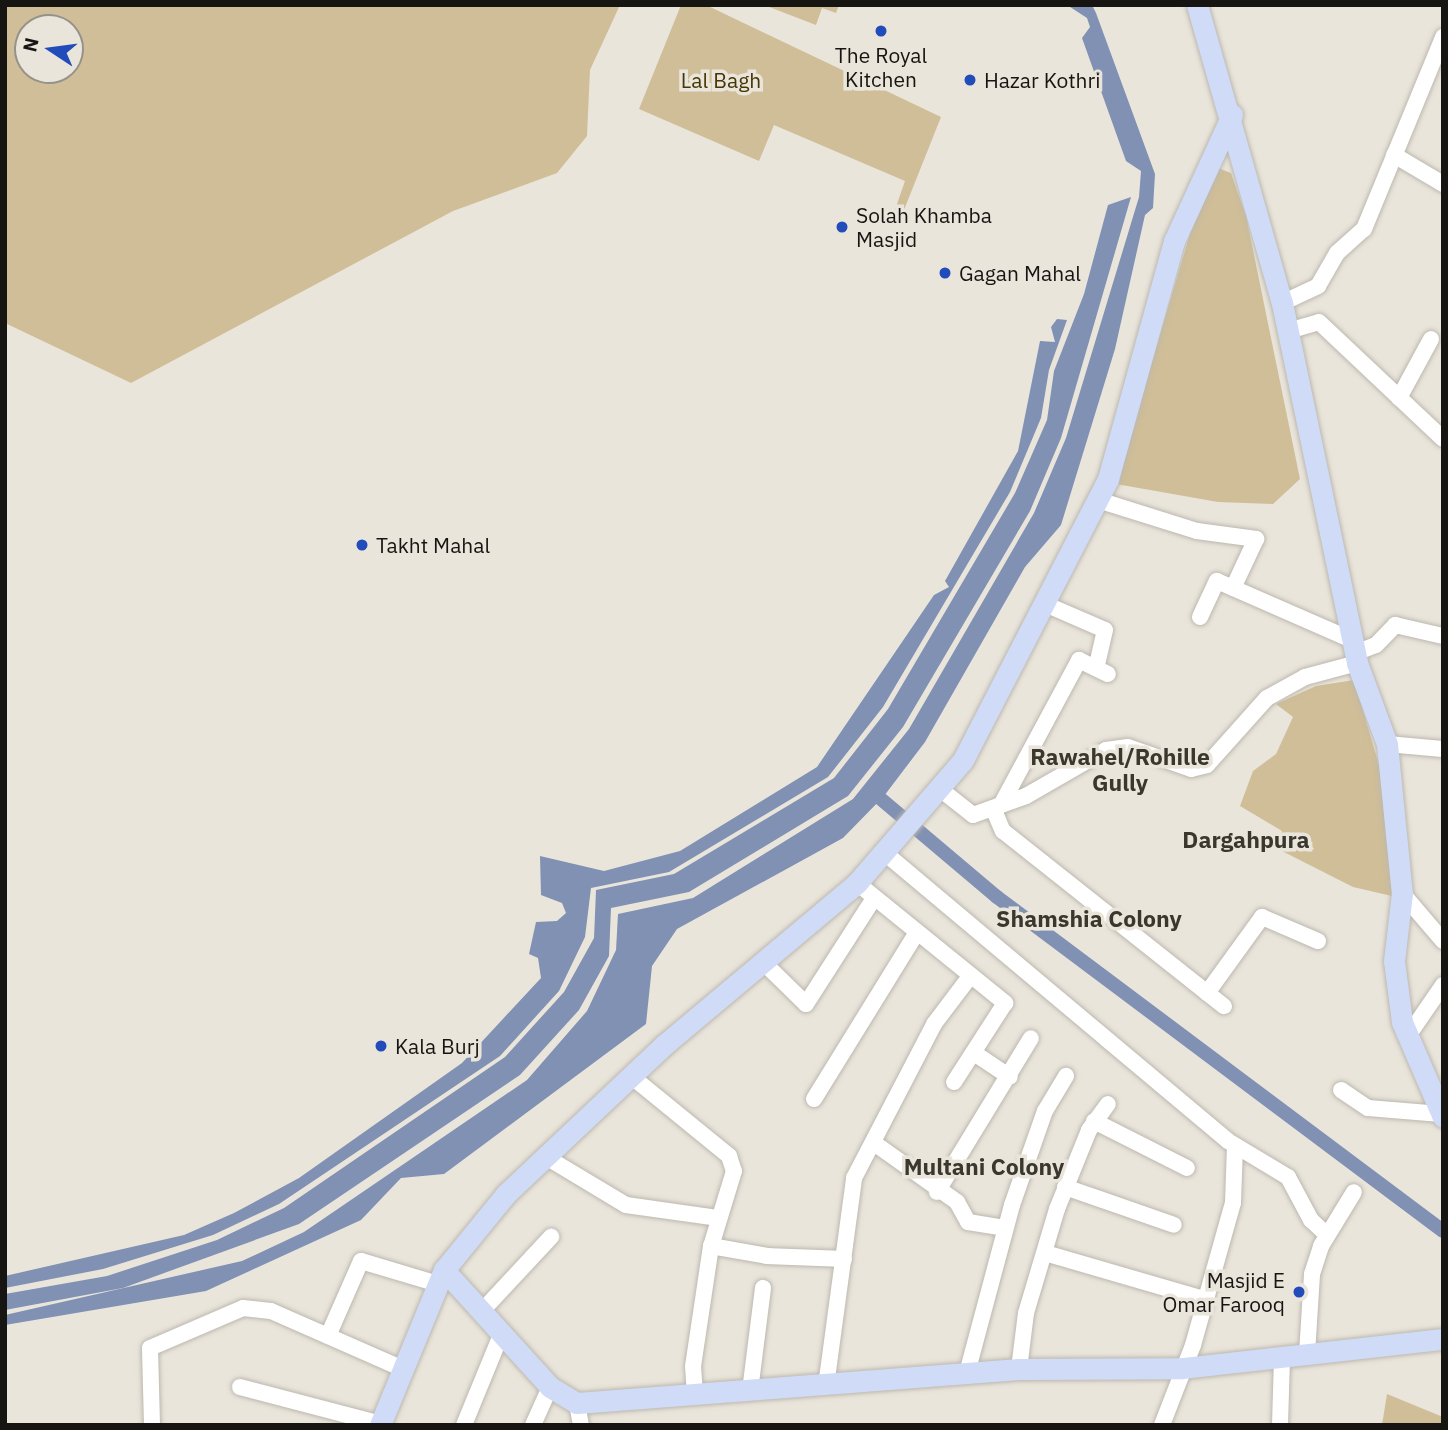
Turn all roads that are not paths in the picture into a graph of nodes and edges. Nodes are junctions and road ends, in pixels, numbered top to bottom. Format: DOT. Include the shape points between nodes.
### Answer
graph roads {
  1 [pos="1197,5"];
  2 [pos="1443,37"];
  3 [pos="1232,116"];
  4 [pos="1394,155"];
  5 [pos="1443,184"];
  6 [pos="1283,303"];
  7 [pos="1288,331"];
  8 [pos="1431,339"];
  9 [pos="1399,398"];
  10 [pos="1443,439"];
  11 [pos="1098,500"];
  12 [pos="1233,588"];
  13 [pos="1045,604"];
  14 [pos="1200,617"];
  15 [pos="1443,636"];
  16 [pos="1355,652"];
  17 [pos="1387,744"];
  18 [pos="1443,749"];
  19 [pos="937,793"];
  20 [pos="997,806"];
  21 [pos="886,854"];
  22 [pos="857,883"];
  23 [pos="1402,893"];
  24 [pos="874,898"];
  25 [pos="917,932"];
  26 [pos="1318,941"];
  27 [pos="1443,941"];
  28 [pos="763,962"];
  29 [pos="971,975"];
  30 [pos="1443,985"];
  31 [pos="1207,993"];
  32 [pos="1224,1006"];
  33 [pos="1408,1036"];
  34 [pos="1031,1038"];
  35 [pos="974,1053"];
  36 [pos="631,1076"];
  37 [pos="1066,1076"];
  38 [pos="1010,1077"];
  39 [pos="954,1082"];
  40 [pos="1341,1090"];
  41 [pos="814,1099"];
  42 [pos="1108,1104"];
  43 [pos="1442,1116"];
  44 [pos="1094,1121"];
  45 [pos="874,1143"];
  46 [pos="1235,1147"];
  47 [pos="546,1157"];
  48 [pos="1187,1168"];
  49 [pos="1065,1187"];
  50 [pos="937,1192"];
  51 [pos="1354,1192"];
  52 [pos="719,1219"];
  53 [pos="1174,1225"];
  54 [pos="1004,1228"];
  55 [pos="1327,1235"];
  56 [pos="551,1237"];
  57 [pos="711,1246"];
  58 [pos="1045,1253"];
  59 [pos="844,1259"];
  60 [pos="441,1277"];
  61 [pos="763,1288"];
  62 [pos="1203,1299"];
  63 [pos="481,1312"];
  64 [pos="501,1335"];
  65 [pos="328,1336"];
  66 [pos="1443,1339"];
  67 [pos="1307,1354"];
  68 [pos="1282,1359"];
  69 [pos="1183,1368"];
  70 [pos="403,1369"];
  71 [pos="1019,1369"];
  72 [pos="967,1373"];
  73 [pos="826,1386"];
  74 [pos="240,1387"];
  75 [pos="550,1387"];
  76 [pos="750,1391"];
  77 [pos="695,1394"];
  78 [pos="577,1404"];
  79 [pos="381,1424"];
  80 [pos="152,1425"];
  81 [pos="464,1425"];
  82 [pos="533,1425"];
  83 [pos="581,1425"];
  84 [pos="1162,1425"];
  85 [pos="1280,1425"];
  1 -- 3 [label="street"];
  2 -- 4 [label="street"];
  3 -- 6 [label="street"];
  3 -- 11 [label="street" via="1174,241"];
  4 -- 5 [label="street"];
  4 -- 6 [label="street" via="1364,229 1337,253 1318,286"];
  6 -- 7 [label="street"];
  7 -- 9 [label="street" via="1319,323"];
  7 -- 16 [label="street"];
  8 -- 9 [label="street"];
  9 -- 10 [label="street"];
  11 -- 12 [label="street" via="1197,531 1256,539"];
  11 -- 13 [label="street"];
  12 -- 14 [label="street" via="1217,581"];
  12 -- 16 [label="street"];
  13 -- 19 [label="street" via="963,760"];
  13 -- 20 [label="street" via="1105,630 1102,671 1080,660"];
  15 -- 16 [label="street" via="1395,625 1376,645"];
  16 -- 17 [label="street"];
  16 -- 20 [label="street" via="1267,698 1207,765 1191,769 1128,747 1106,750"];
  17 -- 18 [label="street"];
  17 -- 23 [label="street"];
  19 -- 20 [label="street" via="973,815"];
  19 -- 21 [label="street"];
  20 -- 31 [label="street" via="1003,831"];
  21 -- 22 [label="street"];
  21 -- 46 [label="street"];
  22 -- 24 [label="street"];
  22 -- 28 [label="street"];
  23 -- 27 [label="street"];
  23 -- 33 [label="street" via="1394,961"];
  24 -- 25 [label="street"];
  24 -- 28 [label="street" via="806,1004"];
  25 -- 29 [label="street"];
  25 -- 41 [label="street"];
  26 -- 31 [label="street" via="1262,917"];
  28 -- 36 [label="street"];
  29 -- 35 [label="street" via="1005,1007"];
  29 -- 45 [label="street" via="934,1024"];
  30 -- 33 [label="street"];
  31 -- 32 [label="street"];
  33 -- 43 [label="street"];
  34 -- 38 [label="street"];
  35 -- 38 [label="street"];
  35 -- 39 [label="street"];
  36 -- 47 [label="street"];
  36 -- 52 [label="street" via="729,1156 733,1182"];
  37 -- 54 [label="street" via="1045,1111"];
  38 -- 50 [label="street"];
  40 -- 43 [label="street" via="1368,1108"];
  42 -- 44 [label="street"];
  44 -- 48 [label="street"];
  44 -- 49 [label="street"];
  45 -- 50 [label="street"];
  45 -- 59 [label="street" via="854,1178"];
  46 -- 55 [label="street" via="1288,1177 1311,1220"];
  46 -- 62 [label="street" via="1233,1203"];
  47 -- 52 [label="street" via="626,1205"];
  47 -- 60 [label="street"];
  49 -- 53 [label="street"];
  49 -- 58 [label="street"];
  50 -- 54 [label="street" via="957,1202 968,1222"];
  51 -- 55 [label="street"];
  52 -- 57 [label="street"];
  54 -- 72 [label="street"];
  55 -- 67 [label="street" via="1312,1274"];
  56 -- 63 [label="street"];
  57 -- 59 [label="street" via="767,1256"];
  57 -- 77 [label="street" via="693,1366"];
  58 -- 62 [label="street"];
  58 -- 71 [label="street" via="1021,1334"];
  59 -- 73 [label="street"];
  60 -- 63 [label="street"];
  60 -- 65 [label="street" via="361,1261"];
  60 -- 70 [label="street"];
  61 -- 76 [label="street"];
  62 -- 69 [label="street"];
  63 -- 64 [label="street"];
  64 -- 75 [label="street"];
  64 -- 81 [label="street"];
  65 -- 70 [label="street"];
  65 -- 80 [label="street" via="251,1308 150,1348"];
  66 -- 67 [label="street"];
  67 -- 68 [label="street"];
  68 -- 69 [label="street"];
  68 -- 85 [label="street"];
  69 -- 71 [label="street"];
  69 -- 84 [label="street"];
  70 -- 79 [label="street"];
  71 -- 72 [label="street"];
  72 -- 73 [label="street"];
  73 -- 76 [label="street"];
  74 -- 79 [label="street"];
  75 -- 78 [label="street"];
  75 -- 82 [label="street"];
  76 -- 77 [label="street"];
  77 -- 78 [label="street"];
  78 -- 83 [label="street"];
}
